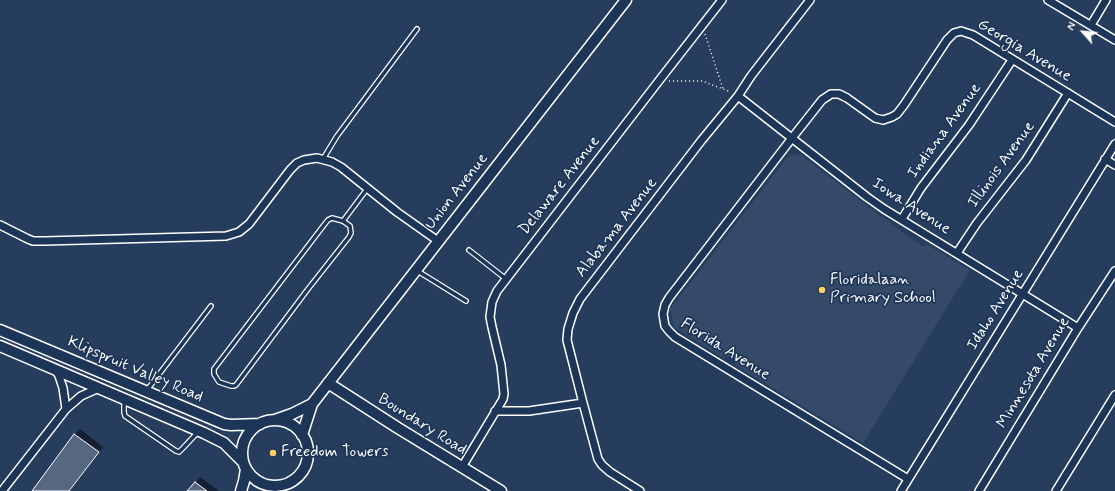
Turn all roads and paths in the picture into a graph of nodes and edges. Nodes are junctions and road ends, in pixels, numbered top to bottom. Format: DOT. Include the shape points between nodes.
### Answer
graph roads {
  1 [pos="626,0"];
  2 [pos="722,0"];
  3 [pos="810,0"];
  4 [pos="1048,0"];
  5 [pos="1106,0"];
  6 [pos="703,24"];
  7 [pos="1090,25"];
  8 [pos="417,29"];
  9 [pos="1115,40"];
  10 [pos="1012,60"];
  11 [pos="658,82"];
  12 [pos="723,89"];
  13 [pos="1068,93"];
  14 [pos="738,96"];
  15 [pos="1115,122"];
  16 [pos="792,138"];
  17 [pos="1115,144"];
  18 [pos="323,159"];
  19 [pos="1105,159"];
  20 [pos="1115,165"];
  21 [pos="367,188"];
  22 [pos="902,220"];
  23 [pos="343,221"];
  24 [pos="1,227"];
  25 [pos="438,241"];
  26 [pos="469,250"];
  27 [pos="958,253"];
  28 [pos="416,270"];
  29 [pos="1115,271"];
  30 [pos="506,279"];
  31 [pos="1022,293"];
  32 [pos="466,301"];
  33 [pos="211,306"];
  34 [pos="1078,328"];
  35 [pos="0,330"];
  36 [pos="0,346"];
  37 [pos="56,370"];
  38 [pos="328,383"];
  39 [pos="99,388"];
  40 [pos="146,391"];
  41 [pos="1115,394"];
  42 [pos="124,399"];
  43 [pos="583,403"];
  44 [pos="312,404"];
  45 [pos="66,409"];
  46 [pos="495,411"];
  47 [pos="271,421"];
  48 [pos="260,424"];
  49 [pos="199,431"];
  50 [pos="302,435"];
  51 [pos="244,466"];
  52 [pos="462,467"];
  53 [pos="908,479"];
  54 [pos="277,486"];
  55 [pos="2,491"];
  56 [pos="241,491"];
  57 [pos="262,491"];
  58 [pos="501,491"];
  59 [pos="640,491"];
  60 [pos="901,491"];
  61 [pos="979,491"];
  62 [pos="1056,491"];
  1 -- 25 [label="street, Union Avenue"];
  2 -- 6 [label="street, Delaware Avenue"];
  3 -- 14 [label="street, Alabama Avenue"];
  4 -- 7 [label="street"];
  5 -- 7 [label="street"];
  6 -- 11 [label="street, Delaware Avenue"];
  6 -- 12 [label="path"];
  7 -- 9 [label="street"];
  8 -- 18 [label="lane" via="337,136"];
  10 -- 13 [label="street, Georgia Avenue"];
  10 -- 16 [label="street, Georgia Avenue" via="966,32 954,32 946,40 897,114 883,120 875,118 843,96 831,94 822,100"];
  10 -- 22 [label="street, Indiana Avenue"];
  11 -- 12 [label="path" via="702,81"];
  11 -- 30 [label="street, Delaware Avenue"];
  12 -- 14 [label="path"];
  13 -- 15 [label="street, Georgia Avenue"];
  13 -- 27 [label="street, Illinois Avenue" via="1026,160 977,223"];
  14 -- 16 [label="street, Iowa Avenue"];
  14 -- 43 [label="street, Alabama Avenue" via="576,305 567,340"];
  16 -- 22 [label="street, Iowa Avenue" via="867,197"];
  16 -- 53 [label="street, Florida Avenue" via="669,298 663,314 665,326 674,337"];
  17 -- 19 [label="street, Idaho Avenue"];
  18 -- 21 [label="street" via="341,167"];
  18 -- 24 [label="street" via="297,163 249,224 239,232 226,236 33,241"];
  19 -- 20 [label="street"];
  19 -- 31 [label="street, Idaho Avenue"];
  21 -- 23 [label="lane"];
  21 -- 25 [label="street"];
  22 -- 27 [label="street, Iowa Avenue"];
  23 -- 23 [label="lane" via="350,226 349,237 236,385 224,385 219,382 214,369 324,225 332,218"];
  25 -- 28 [label="street, Union Avenue"];
  26 -- 30 [label="lane"];
  27 -- 31 [label="street, Iowa Avenue"];
  28 -- 32 [label="lane"];
  28 -- 38 [label="street, Union Avenue"];
  29 -- 34 [label="street, Minnesota Avenue"];
  30 -- 46 [label="street, Delaware Avenue" via="492,302 490,317 504,389 503,399"];
  31 -- 34 [label="street, Iowa Avenue"];
  31 -- 53 [label="street, Idaho Avenue"];
  33 -- 40 [label="lane"];
  34 -- 61 [label="street, Minnesota Avenue"];
  35 -- 40 [label="street, Klipspruit Valley Road"];
  36 -- 37 [label="street, Klipspruit Valley Road"];
  37 -- 39 [label="street, Klipspruit Valley Road"];
  37 -- 45 [label="street" via="63,388"];
  38 -- 44 [label="street, Union Avenue"];
  38 -- 52 [label="street, Boundary Road"];
  39 -- 42 [label="street, Klipspruit Valley Road"];
  39 -- 45 [label="street" via="81,396"];
  40 -- 48 [label="street, Klipspruit Valley Road" via="224,424"];
  41 -- 62 [label="street"];
  42 -- 49 [label="street, Klipspruit Valley Road"];
  42 -- 49 [label="lane" via="125,416 176,452 179,452"];
  43 -- 46 [label="street" via="528,411"];
  43 -- 59 [label="street, Alabama Avenue" via="600,462 610,472"];
  44 -- 47 [label="street, Union Avenue"];
  44 -- 50 [label="street, Union Avenue"];
  45 -- 55 [label="street"];
  46 -- 52 [label="street, Delaware Avenue"];
  47 -- 48 [label="street"];
  47 -- 50 [label="street" via="289,424"];
  48 -- 51 [label="street" via="250,432 243,444"];
  49 -- 51 [label="street, Klipspruit Valley Road" via="224,443"];
  50 -- 54 [label="street" via="307,457 304,468 297,477"];
  51 -- 54 [label="street" via="259,482"];
  51 -- 56 [label="street"];
  52 -- 58 [label="street, Boundary Road"];
  53 -- 60 [label="street, Idaho Avenue"];
  54 -- 57 [label="street"];
}
